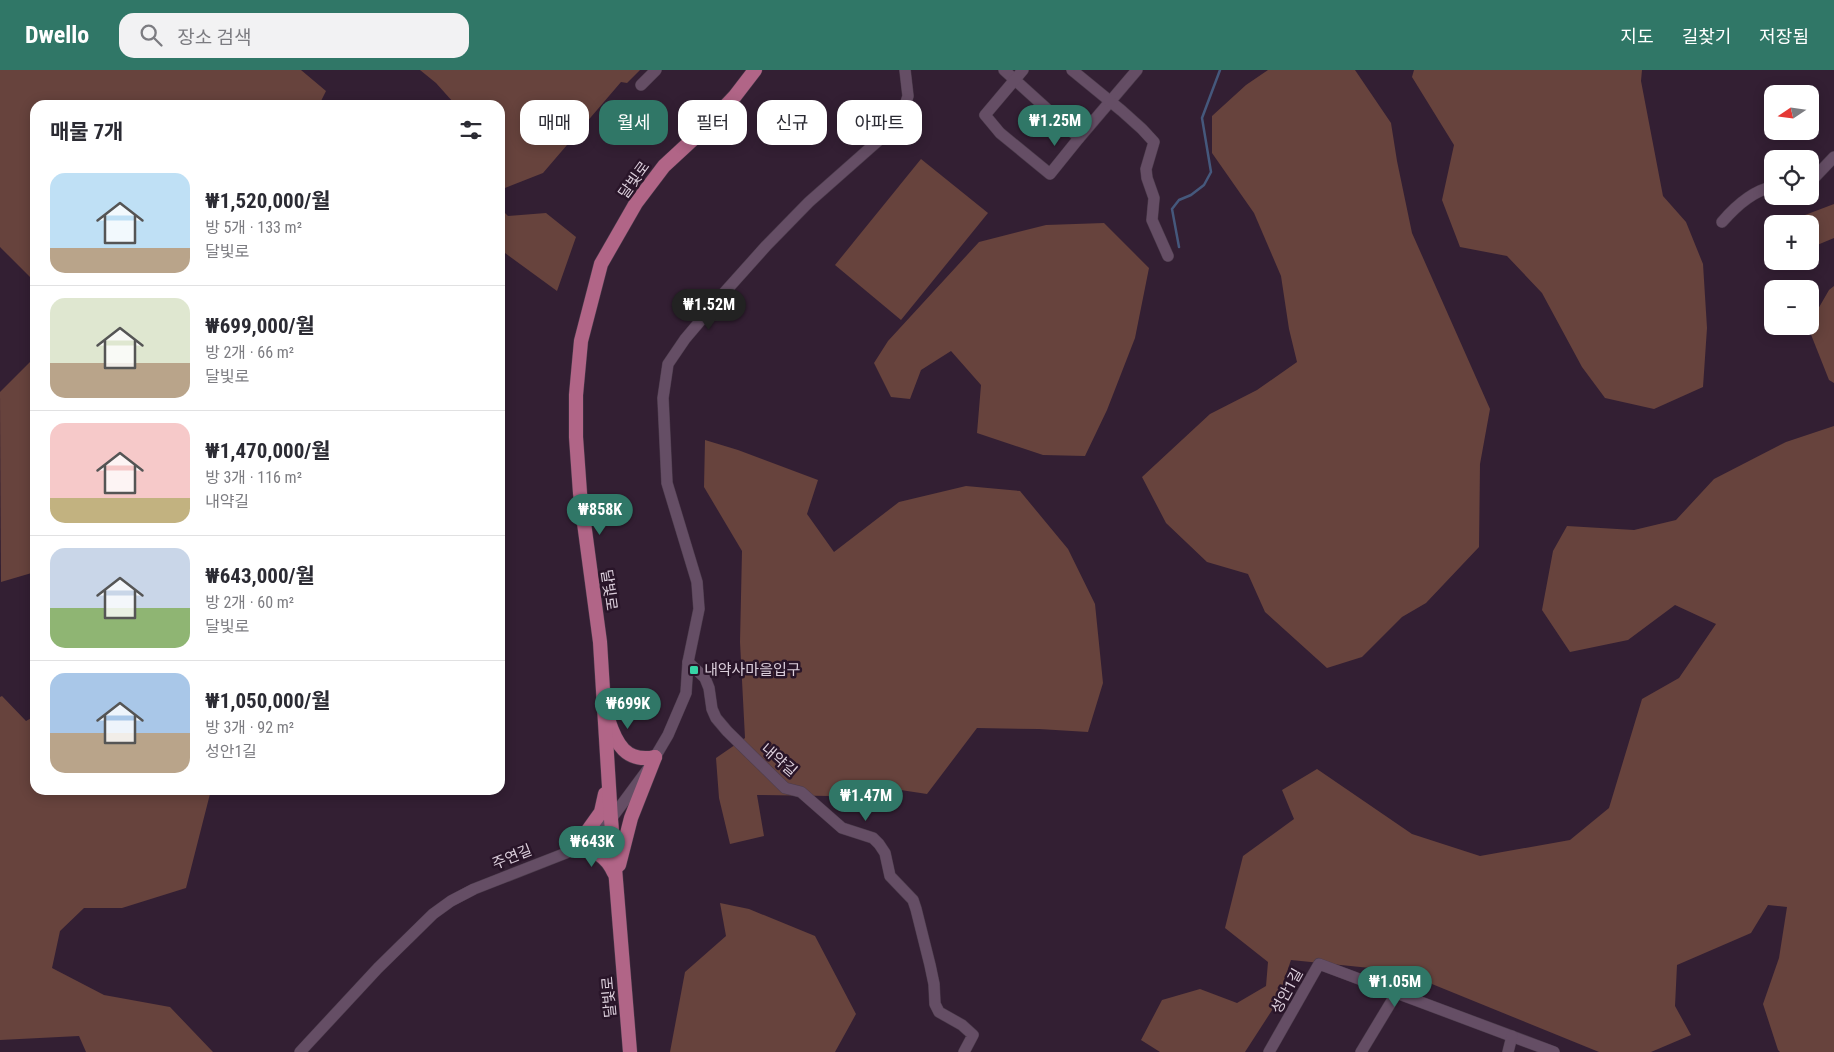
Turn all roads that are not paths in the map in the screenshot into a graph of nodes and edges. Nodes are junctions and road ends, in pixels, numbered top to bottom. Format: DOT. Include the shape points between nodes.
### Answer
graph roads {
  1 [pos="656,70"];
  2 [pos="755,70"];
  3 [pos="904,70"];
  4 [pos="1004,70"];
  5 [pos="1023,70"];
  6 [pos="1072,70"];
  7 [pos="1137,70"];
  8 [pos="1016,80"];
  9 [pos="641,85"];
  10 [pos="1110,102"];
  11 [pos="1079,138"];
  12 [pos="1834,156"];
  13 [pos="1819,172"];
  14 [pos="1764,191"];
  15 [pos="1722,222"];
  16 [pos="1168,256"];
  17 [pos="688,662"];
  18 [pos="604,706"];
  19 [pos="655,757"];
  20 [pos="609,782"];
  21 [pos="611,819"];
  22 [pos="576,847"];
  23 [pos="616,878"];
  24 [pos="1396,994"];
  25 [pos="1512,1036"];
  26 [pos="300,1052"];
  27 [pos="630,1052"];
  28 [pos="964,1052"];
  29 [pos="1269,1052"];
  30 [pos="1360,1052"];
  31 [pos="1508,1052"];
  32 [pos="1554,1052"];
  1 -- 9 [label="street"];
  2 -- 18 [label="main road, 달빛로" via="718,114 664,166 636,203 601,264 585,319 578,365 576,437 580,493 600,642"];
  3 -- 17 [label="street" via="908,96 903,112 887,133 809,202 766,246 685,339 668,364 663,398 667,483 698,594 699,609"];
  4 -- 8 [label="street"];
  5 -- 8 [label="street"];
  6 -- 10 [label="street"];
  7 -- 10 [label="street"];
  8 -- 11 [label="street"];
  8 -- 11 [label="street" via="985,115 1000,133 1050,174"];
  10 -- 11 [label="street"];
  10 -- 16 [label="street" via="1154,142 1146,169 1154,198 1152,220"];
  12 -- 13 [label="street"];
  14 -- 15 [label="street" via="1748,198"];
  17 -- 19 [label="street, 주연길" via="686,692"];
  17 -- 28 [label="street, 내약길" via="709,688 716,718 785,788 801,792 842,828 873,838 882,848 890,876 913,900 930,965 935,1004 939,1012 974,1035"];
  18 -- 19 [label="main road" via="612,730 626,753 643,760"];
  18 -- 20 [label="main road, 달빛로"];
  19 -- 21 [label="street, 주연길"];
  19 -- 23 [label="main road" via="631,818"];
  20 -- 21 [label="main road, 달빛로"];
  20 -- 22 [label="main road" via="601,812"];
  21 -- 22 [label="street, 주연길"];
  21 -- 23 [label="main road, 달빛로"];
  22 -- 23 [label="main road" via="591,849 610,863"];
  22 -- 26 [label="street, 주연길" via="451,900 378,968"];
  23 -- 27 [label="main road, 달빛로"];
  24 -- 25 [label="street, 성안1길"];
  24 -- 29 [label="street, 성안1길" via="1319,964"];
  24 -- 30 [label="street"];
  25 -- 31 [label="street"];
  25 -- 32 [label="street, 성안1길"];
}
